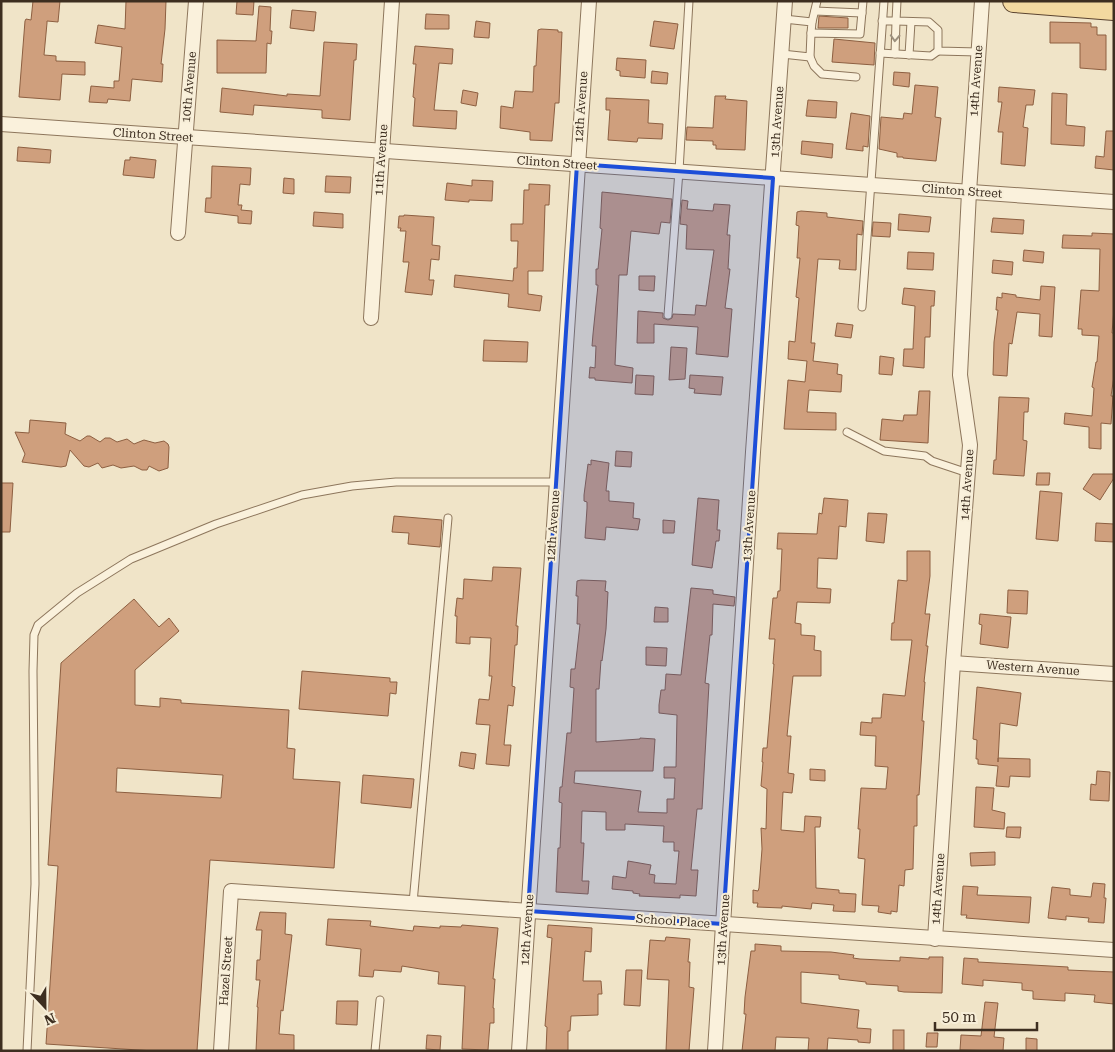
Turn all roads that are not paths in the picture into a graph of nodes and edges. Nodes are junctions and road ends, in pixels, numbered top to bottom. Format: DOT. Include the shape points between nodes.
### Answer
graph roads {
  1 [pos="196,1"];
  2 [pos="392,1"];
  3 [pos="589,1"];
  4 [pos="688,1"];
  5 [pos="785,1"];
  6 [pos="817,1"];
  7 [pos="864,1"];
  8 [pos="884,1"];
  9 [pos="897,1"];
  10 [pos="982,1"];
  11 [pos="1014,1"];
  12 [pos="1114,9"];
  13 [pos="815,11"];
  14 [pos="862,13"];
  15 [pos="784,19"];
  16 [pos="882,21"];
  17 [pos="896,21"];
  18 [pos="812,22"];
  19 [pos="911,22"];
  20 [pos="811,33"];
  21 [pos="938,51"];
  22 [pos="978,52"];
  23 [pos="880,53"];
  24 [pos="782,54"];
  25 [pos="895,54"];
  26 [pos="909,55"];
  27 [pos="810,57"];
  28 [pos="856,77"];
  29 [pos="1,124"];
  30 [pos="185,137"];
  31 [pos="382,150"];
  32 [pos="577,164"];
  33 [pos="679,171"];
  34 [pos="773,178"];
  35 [pos="870,185"];
  36 [pos="969,192"];
  37 [pos="1114,202"];
  38 [pos="178,233"];
  39 [pos="862,307"];
  40 [pos="668,315"];
  41 [pos="371,318"];
  42 [pos="847,432"];
  43 [pos="968,473"];
  44 [pos="556,482"];
  45 [pos="448,518"];
  46 [pos="953,663"];
  47 [pos="1114,674"];
  48 [pos="232,891"];
  49 [pos="413,903"];
  50 [pos="528,911"];
  51 [pos="723,924"];
  52 [pos="935,938"];
  53 [pos="1114,950"];
  54 [pos="380,1000"];
  55 [pos="27,1051"];
  56 [pos="221,1051"];
  57 [pos="375,1051"];
  58 [pos="519,1051"];
  59 [pos="715,1051"];
  1 -- 30 [label="street, 10th Avenue"];
  2 -- 31 [label="street, 11th Avenue"];
  3 -- 32 [label="street, 12th Avenue"];
  4 -- 33 [label="lane"];
  5 -- 15 [label="street, 13th Avenue"];
  6 -- 13 [label="lane"];
  7 -- 14 [label="lane"];
  8 -- 16 [label="lane"];
  9 -- 17 [label="lane"];
  10 -- 22 [label="street, 14th Avenue"];
  11 -- 12 [label="main road"];
  13 -- 14 [label="lane"];
  13 -- 18 [label="lane"];
  14 -- 20 [label="lane" via="860,34"];
  15 -- 18 [label="lane"];
  15 -- 24 [label="street, 13th Avenue"];
  16 -- 17 [label="lane"];
  16 -- 23 [label="lane"];
  17 -- 19 [label="lane"];
  17 -- 25 [label="lane, one-way"];
  18 -- 20 [label="lane"];
  19 -- 21 [label="lane" via="929,22 938,30"];
  19 -- 26 [label="lane"];
  20 -- 27 [label="lane"];
  21 -- 22 [label="lane"];
  21 -- 26 [label="lane" via="931,56"];
  22 -- 36 [label="street, 14th Avenue"];
  23 -- 25 [label="lane"];
  23 -- 35 [label="lane"];
  24 -- 27 [label="lane"];
  24 -- 34 [label="street, 13th Avenue"];
  25 -- 26 [label="lane"];
  27 -- 28 [label="lane" via="822,74"];
  29 -- 30 [label="street, Clinton Street"];
  30 -- 31 [label="street, Clinton Street"];
  30 -- 38 [label="street, 10th Avenue"];
  31 -- 32 [label="street, Clinton Street"];
  31 -- 41 [label="street, 11th Avenue"];
  32 -- 33 [label="street, Clinton Street"];
  32 -- 44 [label="street, 12th Avenue"];
  33 -- 34 [label="street, Clinton Street"];
  33 -- 40 [label="lane"];
  34 -- 35 [label="street, Clinton Street"];
  34 -- 51 [label="street, 13th Avenue"];
  35 -- 36 [label="street, Clinton Street"];
  35 -- 39 [label="lane"];
  36 -- 37 [label="street, Clinton Street"];
  36 -- 43 [label="street, 14th Avenue" via="960,375 970,445"];
  42 -- 43 [label="lane" via="884,451 925,456"];
  43 -- 46 [label="street, 14th Avenue"];
  44 -- 50 [label="street, 12th Avenue"];
  44 -- 55 [label="lane" via="396,482 302,495 216,524 131,559 84,588 38,625 34,635 33,671 35,884"];
  45 -- 49 [label="lane"];
  46 -- 47 [label="street, Western Avenue"];
  46 -- 52 [label="street, 14th Avenue"];
  48 -- 49 [label="street, School Place"];
  48 -- 56 [label="street, Hazel Street"];
  49 -- 50 [label="street, School Place"];
  50 -- 51 [label="street, School Place"];
  50 -- 58 [label="street, 12th Avenue"];
  51 -- 52 [label="street, School Place"];
  51 -- 59 [label="street, 13th Avenue"];
  52 -- 53 [label="street, School Place"];
  54 -- 57 [label="lane"];
}
